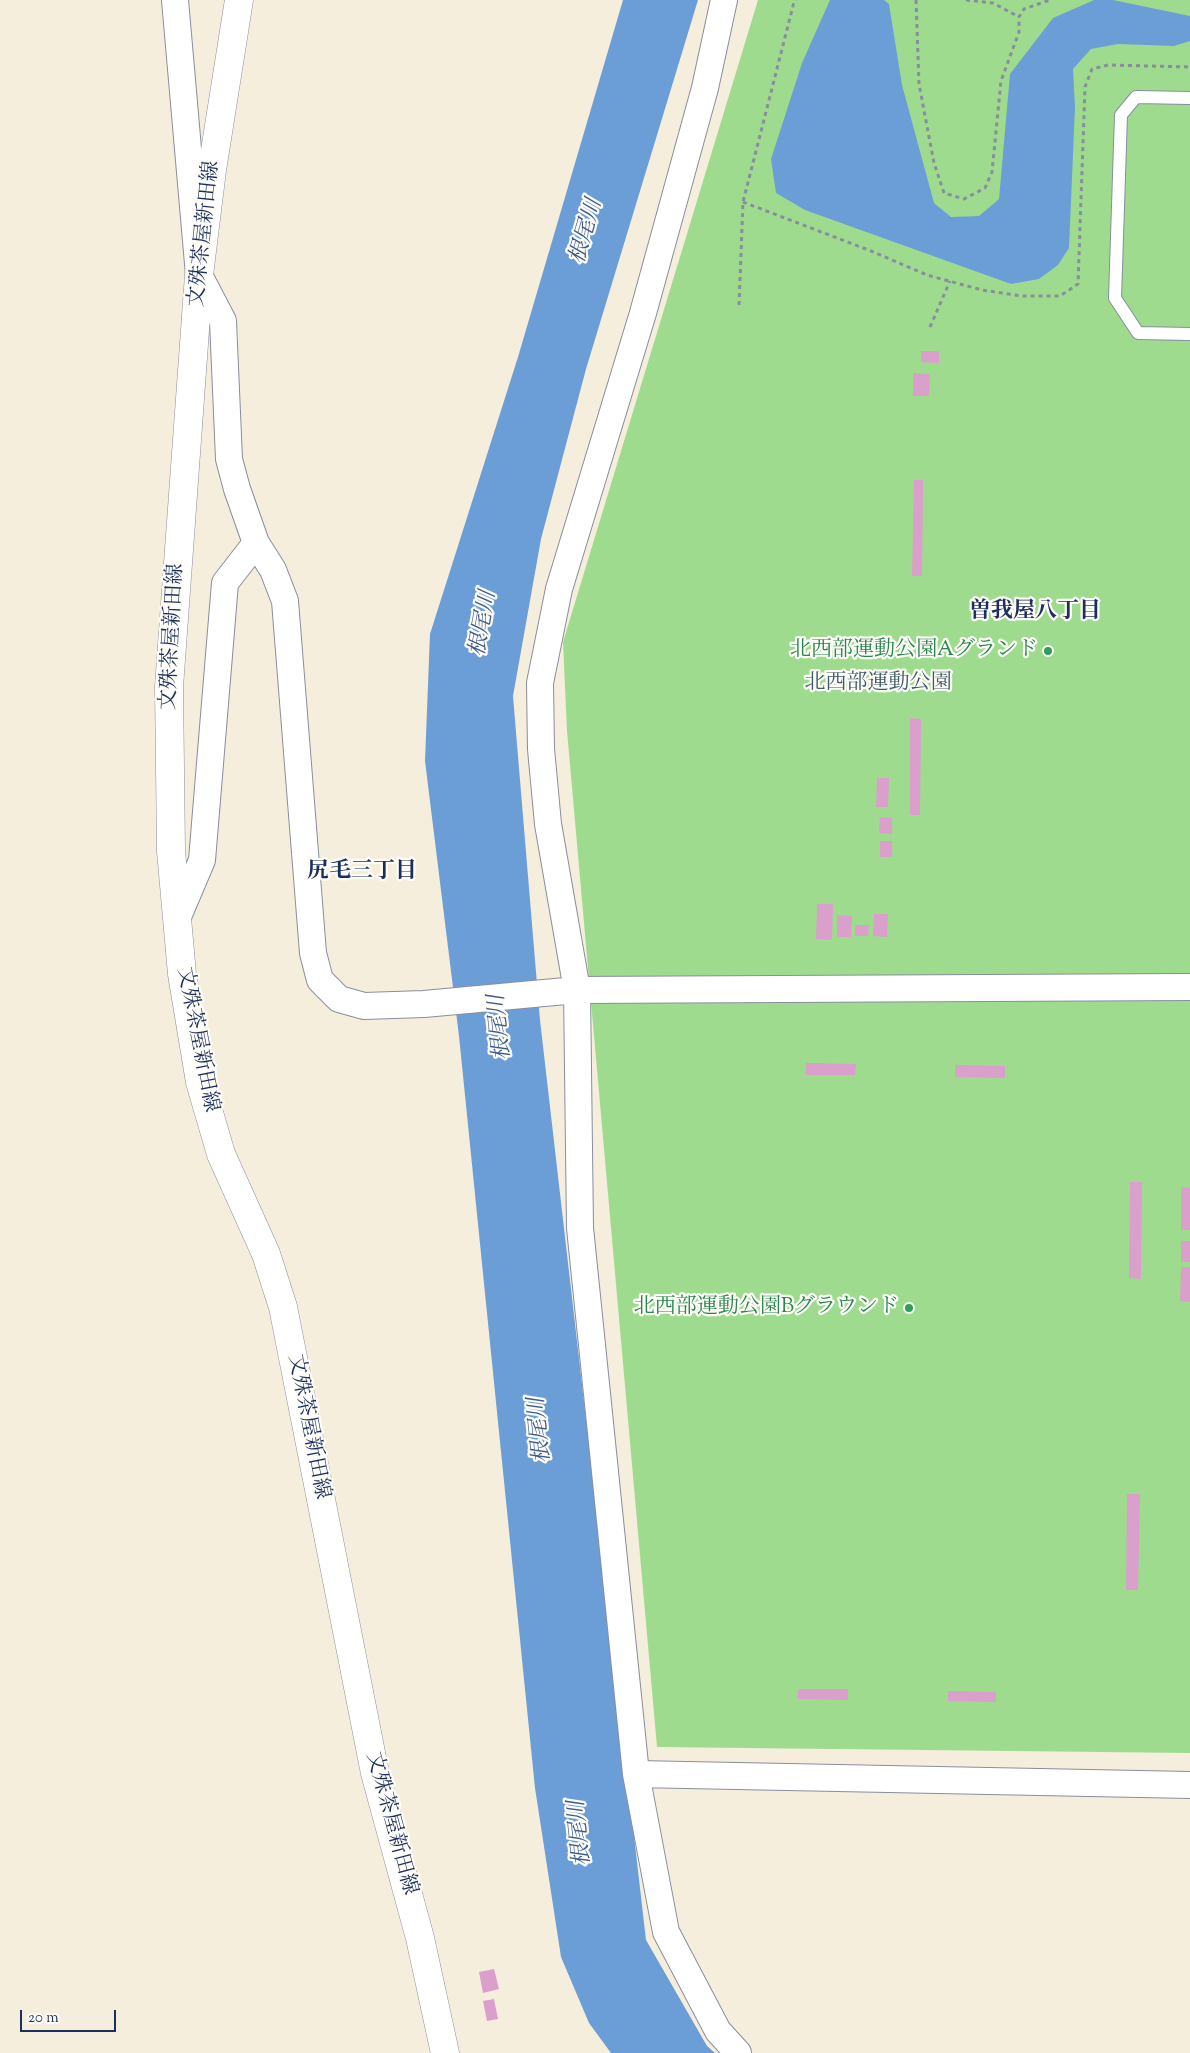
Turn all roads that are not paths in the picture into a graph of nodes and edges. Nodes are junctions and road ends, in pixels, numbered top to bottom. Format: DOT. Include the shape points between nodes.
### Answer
graph roads {
  1 [pos="174,0"];
  2 [pos="239,0"];
  3 [pos="724,0"];
  4 [pos="1190,98"];
  5 [pos="200,274"];
  6 [pos="1190,334"];
  7 [pos="256,543"];
  8 [pos="177,919"];
  9 [pos="1190,987"];
  10 [pos="577,990"];
  11 [pos="636,1774"];
  12 [pos="1190,1784"];
  13 [pos="445,2053"];
  14 [pos="738,2053"];
  1 -- 5 [label="street"];
  2 -- 5 [label="main road, 文殊茶屋新田線" via="212,170"];
  3 -- 10 [label="street" via="705,88 643,313 559,589 540,684 541,748 548,824"];
  4 -- 6 [label="lane" via="1136,97 1121,115 1115,298 1138,333"];
  5 -- 7 [label="street" via="223,321 229,459"];
  5 -- 8 [label="main road, 文殊茶屋新田線" via="168,687 171,851"];
  7 -- 8 [label="street" via="225,583 202,860"];
  7 -- 10 [label="street" via="273,570 285,601 312,953 320,980 339,999 364,1006"];
  8 -- 13 [label="main road, 文殊茶屋新田線" via="182,974 200,1082 221,1154 266,1254 283,1307 375,1773 420,1938"];
  9 -- 10 [label="street"];
  10 -- 11 [label="street" via="580,1228"];
  11 -- 12 [label="street"];
  11 -- 14 [label="street" via="666,1932 718,2031"];
}
